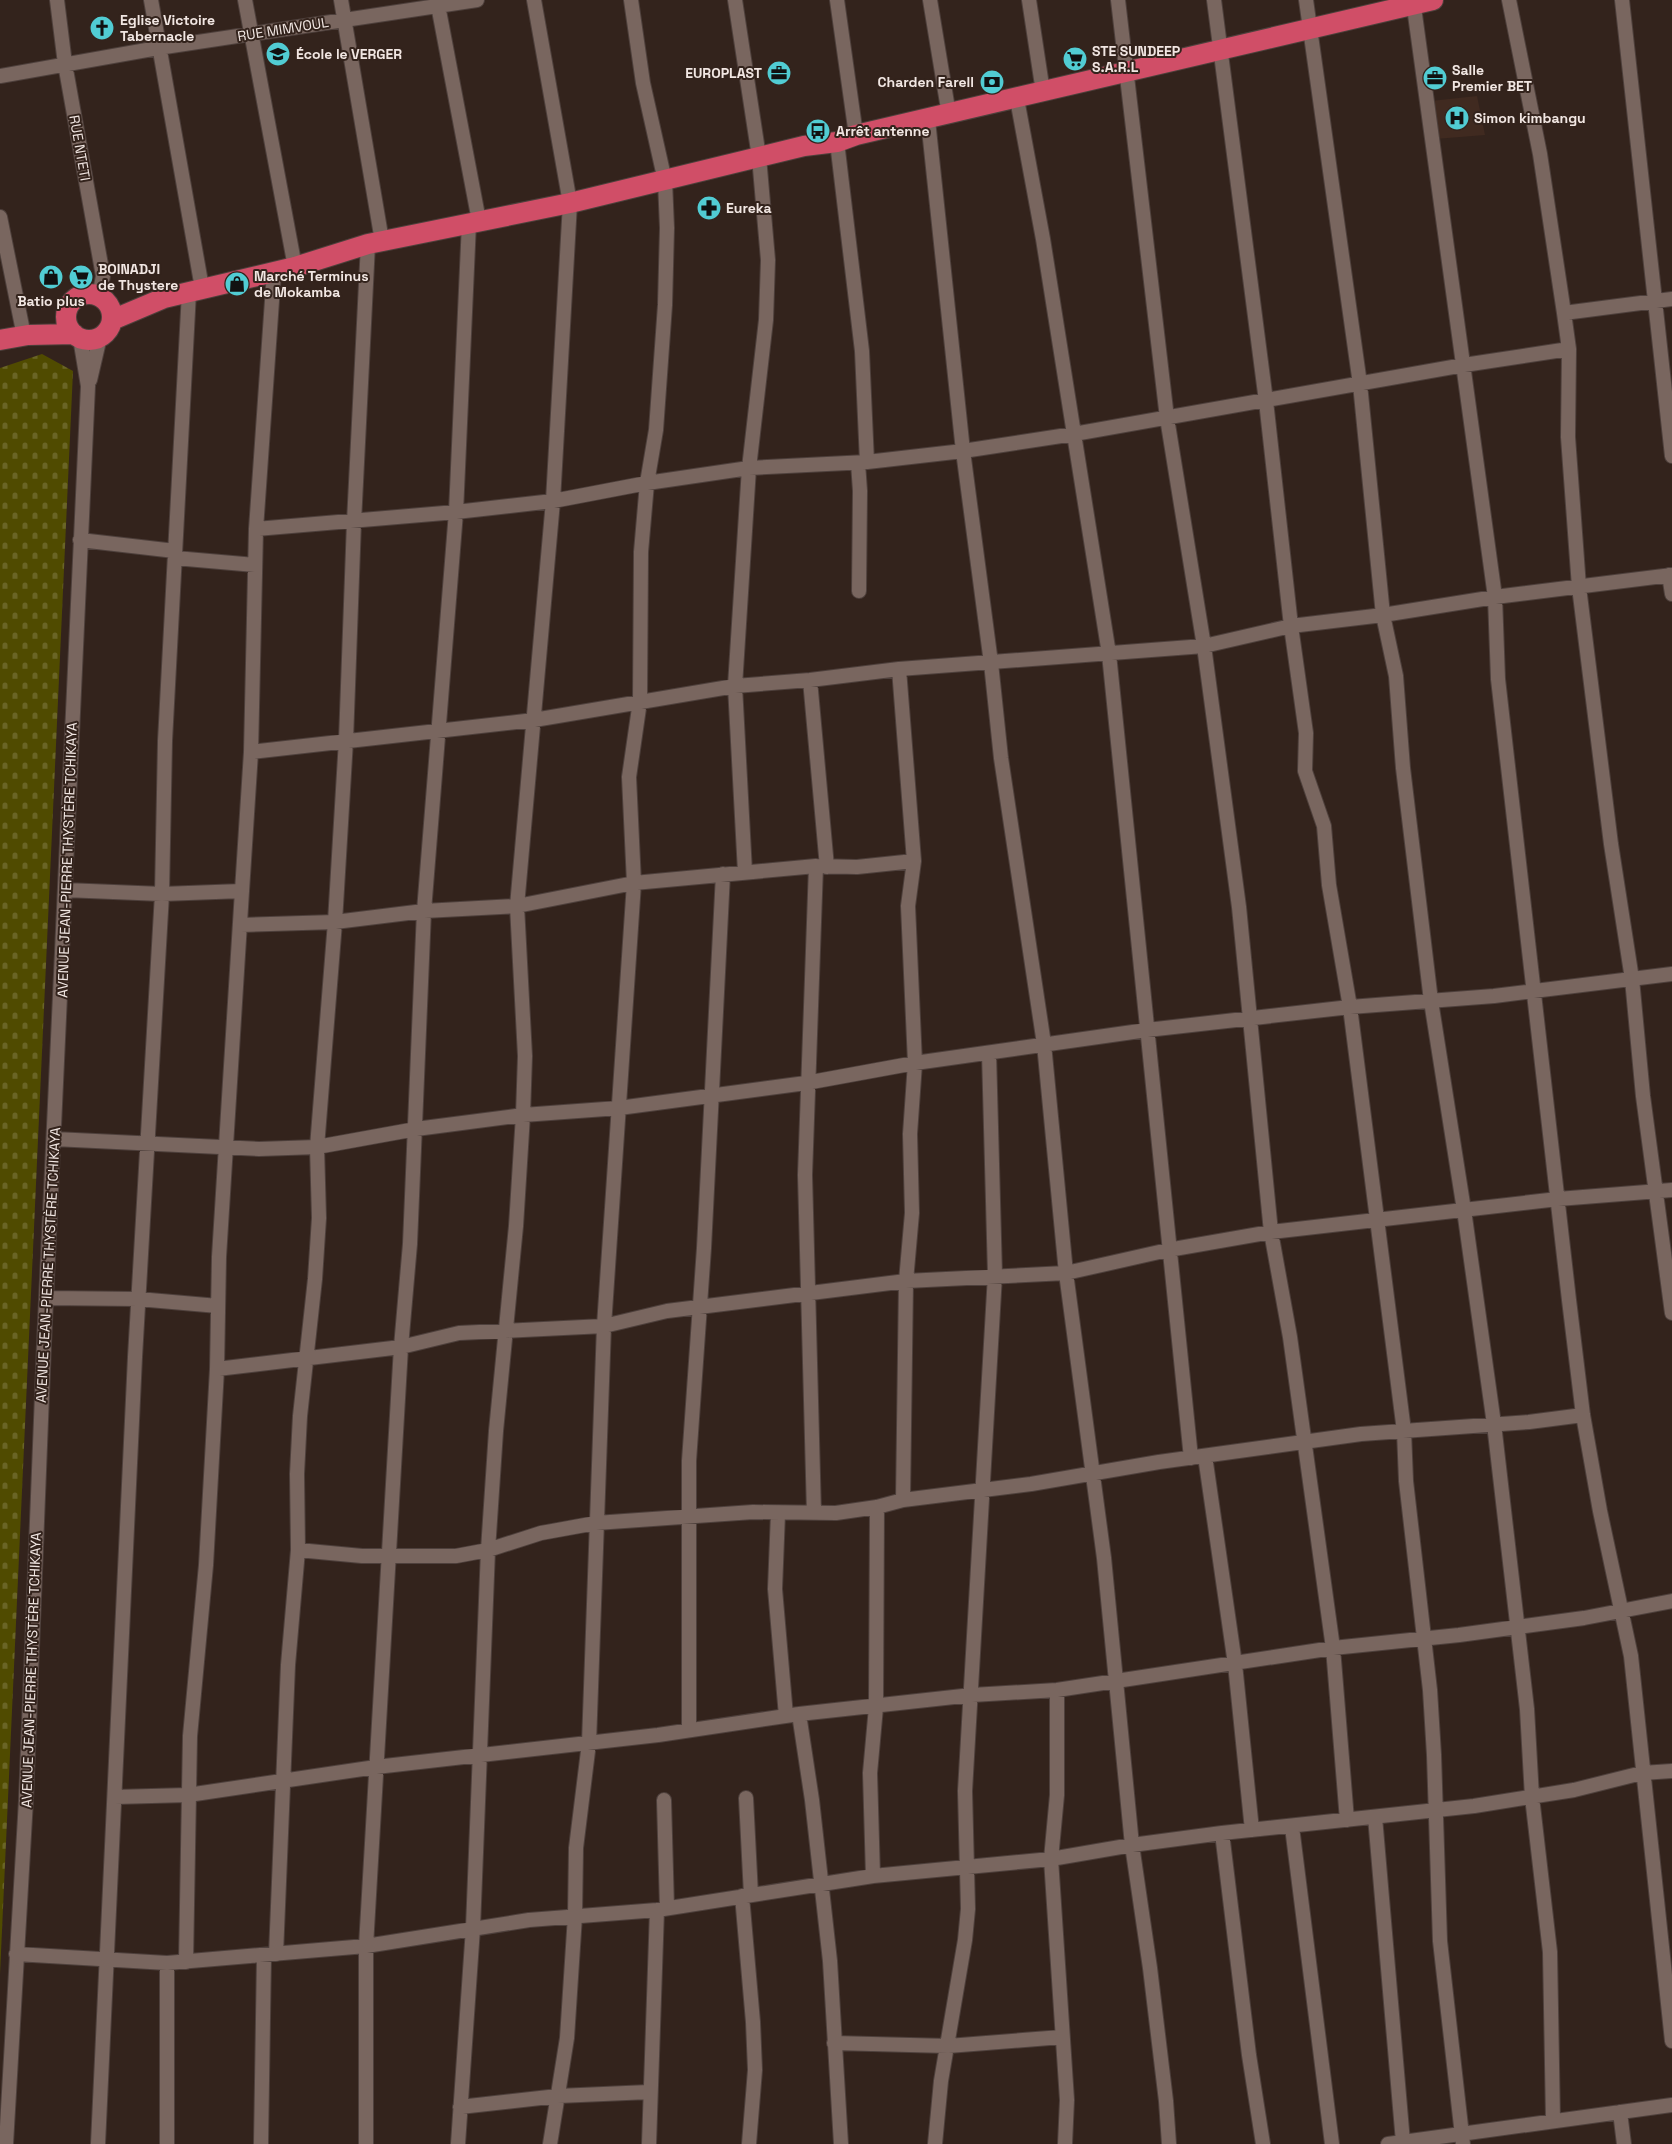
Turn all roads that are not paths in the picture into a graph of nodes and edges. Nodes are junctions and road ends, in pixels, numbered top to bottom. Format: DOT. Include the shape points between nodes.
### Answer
graph roads {
  1 [pos="56,0"];
  2 [pos="151,0"];
  3 [pos="245,0"];
  4 [pos="341,0"];
  5 [pos="477,0"];
  6 [pos="534,0"];
  7 [pos="630,0"];
  8 [pos="735,0"];
  9 [pos="836,0"];
  10 [pos="930,0"];
  11 [pos="1029,0"];
  12 [pos="1118,0"];
  13 [pos="1214,0"];
  14 [pos="1306,0"];
  15 [pos="1434,0"];
  16 [pos="1509,0"];
  17 [pos="1622,0"];
  18 [pos="1413,3"];
  19 [pos="438,4"];
  20 [pos="344,19"];
  21 [pos="1311,30"];
  22 [pos="251,33"];
  23 [pos="158,48"];
  24 [pos="1222,50"];
  25 [pos="65,64"];
  26 [pos="1128,72"];
  27 [pos="0,76"];
  28 [pos="1043,92"];
  29 [pos="1017,98"];
  30 [pos="949,115"];
  31 [pos="928,120"];
  32 [pos="856,135"];
  33 [pos="837,142"];
  34 [pos="759,157"];
  35 [pos="665,181"];
  36 [pos="570,203"];
  37 [pos="0,217"];
  38 [pos="474,222"];
  39 [pos="375,243"];
  40 [pos="295,267"];
  41 [pos="274,272"];
  42 [pos="196,290"];
  43 [pos="102,298"];
  44 [pos="164,298"];
  45 [pos="1672,299"];
  46 [pos="1656,301"];
  47 [pos="70,304"];
  48 [pos="1564,313"];
  49 [pos="112,320"];
  50 [pos="26,336"];
  51 [pos="77,336"];
  52 [pos="100,337"];
  53 [pos="0,340"];
  54 [pos="1569,350"];
  55 [pos="1464,365"];
  56 [pos="1360,384"];
  57 [pos="88,386"];
  58 [pos="1266,400"];
  59 [pos="1167,418"];
  60 [pos="1074,434"];
  61 [pos="962,451"];
  62 [pos="1672,456"];
  63 [pos="863,462"];
  64 [pos="750,468"];
  65 [pos="647,483"];
  66 [pos="553,501"];
  67 [pos="456,512"];
  68 [pos="354,522"];
  69 [pos="256,529"];
  70 [pos="80,540"];
  71 [pos="175,555"];
  72 [pos="255,565"];
  73 [pos="1670,575"];
  74 [pos="1579,587"];
  75 [pos="859,591"];
  76 [pos="1672,594"];
  77 [pos="1495,597"];
  78 [pos="1383,615"];
  79 [pos="1290,626"];
  80 [pos="1204,646"];
  81 [pos="1109,654"];
  82 [pos="991,663"];
  83 [pos="899,669"];
  84 [pos="810,680"];
  85 [pos="735,686"];
  86 [pos="640,701"];
  87 [pos="534,720"];
  88 [pos="440,730"];
  89 [pos="346,740"];
  90 [pos="251,752"];
  91 [pos="914,861"];
  92 [pos="822,867"];
  93 [pos="745,872"];
  94 [pos="723,874"];
  95 [pos="634,883"];
  96 [pos="65,890"];
  97 [pos="242,890"];
  98 [pos="162,894"];
  99 [pos="517,906"];
  100 [pos="424,911"];
  101 [pos="335,922"];
  102 [pos="241,925"];
  103 [pos="1672,974"];
  104 [pos="1632,979"];
  105 [pos="1532,992"];
  106 [pos="1431,1001"];
  107 [pos="1350,1007"];
  108 [pos="1249,1019"];
  109 [pos="1147,1030"];
  110 [pos="1044,1044"];
  111 [pos="989,1052"];
  112 [pos="915,1063"];
  113 [pos="806,1083"];
  114 [pos="710,1096"];
  115 [pos="619,1108"];
  116 [pos="524,1115"];
  117 [pos="416,1129"];
  118 [pos="54,1139"];
  119 [pos="146,1142"];
  120 [pos="225,1147"];
  121 [pos="317,1147"];
  122 [pos="1672,1190"];
  123 [pos="1656,1192"];
  124 [pos="1558,1199"];
  125 [pos="1464,1210"];
  126 [pos="1376,1221"];
  127 [pos="1271,1232"];
  128 [pos="1168,1250"];
  129 [pos="1066,1273"];
  130 [pos="995,1275"];
  131 [pos="906,1282"];
  132 [pos="807,1295"];
  133 [pos="46,1298"];
  134 [pos="138,1299"];
  135 [pos="218,1306"];
  136 [pos="699,1307"];
  137 [pos="1672,1313"];
  138 [pos="604,1326"];
  139 [pos="505,1330"];
  140 [pos="401,1347"];
  141 [pos="305,1360"];
  142 [pos="217,1369"];
  143 [pos="1583,1415"];
  144 [pos="1494,1424"];
  145 [pos="1404,1431"];
  146 [pos="1305,1443"];
  147 [pos="1205,1456"];
  148 [pos="1191,1458"];
  149 [pos="1093,1475"];
  150 [pos="982,1491"];
  151 [pos="903,1500"];
  152 [pos="877,1507"];
  153 [pos="778,1513"];
  154 [pos="814,1513"];
  155 [pos="691,1516"];
  156 [pos="596,1523"];
  157 [pos="298,1550"];
  158 [pos="488,1550"];
  159 [pos="390,1555"];
  160 [pos="1672,1601"];
  161 [pos="1621,1609"];
  162 [pos="1517,1626"];
  163 [pos="1424,1638"];
  164 [pos="1334,1648"];
  165 [pos="1235,1664"];
  166 [pos="1114,1681"];
  167 [pos="1057,1690"];
  168 [pos="972,1695"];
  169 [pos="876,1707"];
  170 [pos="792,1715"];
  171 [pos="689,1730"];
  172 [pos="589,1743"];
  173 [pos="479,1756"];
  174 [pos="376,1767"];
  175 [pos="1672,1771"];
  176 [pos="1642,1773"];
  177 [pos="284,1780"];
  178 [pos="188,1795"];
  179 [pos="115,1797"];
  180 [pos="1532,1797"];
  181 [pos="746,1798"];
  182 [pos="664,1800"];
  183 [pos="1434,1810"];
  184 [pos="1375,1817"];
  185 [pos="1347,1820"];
  186 [pos="1292,1827"];
  187 [pos="1252,1830"];
  188 [pos="1222,1833"];
  189 [pos="1132,1845"];
  190 [pos="1051,1859"];
  191 [pos="968,1868"];
  192 [pos="873,1876"];
  193 [pos="822,1883"];
  194 [pos="747,1896"];
  195 [pos="662,1909"];
  196 [pos="575,1916"];
  197 [pos="473,1928"];
  198 [pos="366,1946"];
  199 [pos="16,1954"];
  200 [pos="270,1955"];
  201 [pos="107,1960"];
  202 [pos="186,1962"];
  203 [pos="167,1963"];
  204 [pos="1062,2037"];
  205 [pos="1672,2041"];
  206 [pos="834,2043"];
  207 [pos="948,2046"];
  208 [pos="649,2092"];
  209 [pos="558,2096"];
  210 [pos="1672,2105"];
  211 [pos="460,2107"];
  212 [pos="1620,2112"];
  213 [pos="1553,2120"];
  214 [pos="1463,2139"];
  215 [pos="1403,2142"];
  216 [pos="6,2144"];
  217 [pos="98,2144"];
  218 [pos="167,2144"];
  219 [pos="261,2144"];
  220 [pos="366,2144"];
  221 [pos="458,2144"];
  222 [pos="550,2144"];
  223 [pos="649,2144"];
  224 [pos="749,2144"];
  225 [pos="841,2144"];
  226 [pos="935,2144"];
  227 [pos="1065,2144"];
  228 [pos="1169,2144"];
  229 [pos="1263,2144"];
  230 [pos="1332,2144"];
  231 [pos="1388,2144"];
  232 [pos="1624,2144"];
  1 -- 25 [label="street, RUE NTETI"];
  2 -- 23 [label="street"];
  3 -- 22 [label="street"];
  4 -- 20 [label="street"];
  5 -- 19 [label="street, RUE MIMVOUL"];
  6 -- 36 [label="street"];
  7 -- 35 [label="street" via="643,83"];
  8 -- 34 [label="street"];
  9 -- 32 [label="street"];
  10 -- 30 [label="street"];
  11 -- 28 [label="street"];
  12 -- 26 [label="street"];
  13 -- 24 [label="street"];
  14 -- 21 [label="street"];
  15 -- 18 [label="highway"];
  16 -- 48 [label="street" via="1540,154"];
  17 -- 46 [label="street"];
  18 -- 21 [label="highway"];
  18 -- 55 [label="street"];
  19 -- 20 [label="street, RUE MIMVOUL"];
  19 -- 38 [label="street"];
  20 -- 22 [label="street, RUE MIMVOUL"];
  20 -- 39 [label="street"];
  21 -- 24 [label="highway"];
  21 -- 56 [label="street"];
  22 -- 23 [label="street, RUE MIMVOUL"];
  22 -- 40 [label="street"];
  23 -- 25 [label="street, RUE MIMVOUL"];
  23 -- 42 [label="street"];
  24 -- 26 [label="highway"];
  24 -- 58 [label="street"];
  25 -- 27 [label="street, RUE MIMVOUL"];
  25 -- 43 [label="street, RUE NTETI" via="103,276"];
  26 -- 28 [label="highway"];
  26 -- 59 [label="street"];
  28 -- 29 [label="highway"];
  29 -- 30 [label="highway"];
  29 -- 60 [label="street"];
  30 -- 31 [label="highway"];
  31 -- 32 [label="highway"];
  31 -- 61 [label="street"];
  32 -- 33 [label="highway"];
  33 -- 34 [label="highway"];
  33 -- 63 [label="street" via="862,351"];
  34 -- 35 [label="highway"];
  34 -- 64 [label="street" via="768,260 766,320"];
  35 -- 36 [label="highway"];
  35 -- 65 [label="street" via="665,305 656,430"];
  36 -- 38 [label="highway"];
  36 -- 66 [label="street"];
  37 -- 50 [label="street"];
  38 -- 39 [label="highway"];
  38 -- 67 [label="street"];
  39 -- 40 [label="highway"];
  39 -- 68 [label="street"];
  40 -- 41 [label="highway"];
  41 -- 42 [label="highway"];
  41 -- 69 [label="street"];
  42 -- 44 [label="highway"];
  42 -- 71 [label="street"];
  43 -- 44 [label="highway"];
  43 -- 47 [label="highway" via="86,294"];
  43 -- 49 [label="highway" via="111,310"];
  44 -- 49 [label="highway"];
  45 -- 46 [label="street"];
  46 -- 48 [label="street"];
  46 -- 62 [label="street"];
  47 -- 50 [label="highway"];
  47 -- 51 [label="highway" via="66,320"];
  48 -- 54 [label="street"];
  49 -- 52 [label="highway"];
  50 -- 51 [label="highway"];
  50 -- 53 [label="highway"];
  51 -- 52 [label="highway"];
  51 -- 57 [label="street, AVENUE JEAN-PIERRE THYSTÈRE TCHIKAYA"];
  52 -- 57 [label="street, AVENUE JEAN-PIERRE THYSTÈRE TCHIKAYA"];
  54 -- 55 [label="street"];
  54 -- 74 [label="street" via="1568,436"];
  55 -- 56 [label="street"];
  55 -- 77 [label="street"];
  56 -- 58 [label="street"];
  56 -- 78 [label="street"];
  57 -- 70 [label="street, AVENUE JEAN-PIERRE THYSTÈRE TCHIKAYA"];
  58 -- 59 [label="street"];
  58 -- 79 [label="street"];
  59 -- 60 [label="street"];
  59 -- 80 [label="street"];
  60 -- 61 [label="street"];
  60 -- 81 [label="street"];
  61 -- 63 [label="street"];
  61 -- 82 [label="street"];
  63 -- 64 [label="street"];
  63 -- 75 [label="street"];
  64 -- 65 [label="street"];
  64 -- 85 [label="street"];
  65 -- 66 [label="street"];
  65 -- 86 [label="street" via="641,552"];
  66 -- 67 [label="street"];
  66 -- 87 [label="street"];
  67 -- 68 [label="street"];
  67 -- 88 [label="street"];
  68 -- 69 [label="street"];
  68 -- 89 [label="street"];
  69 -- 72 [label="street"];
  70 -- 71 [label="street"];
  70 -- 96 [label="street, AVENUE JEAN-PIERRE THYSTÈRE TCHIKAYA"];
  71 -- 72 [label="street"];
  71 -- 98 [label="street" via="165,741"];
  72 -- 90 [label="street"];
  73 -- 74 [label="street"];
  73 -- 76 [label="street"];
  74 -- 77 [label="street"];
  74 -- 104 [label="street" via="1611,844"];
  77 -- 78 [label="street"];
  77 -- 105 [label="street" via="1498,679"];
  78 -- 79 [label="street"];
  78 -- 106 [label="street" via="1396,676 1403,768"];
  79 -- 80 [label="street"];
  79 -- 107 [label="street" via="1306,732 1305,771 1324,826 1329,885"];
  80 -- 81 [label="street"];
  80 -- 108 [label="street" via="1239,907"];
  81 -- 82 [label="street"];
  81 -- 109 [label="street"];
  82 -- 83 [label="street"];
  82 -- 110 [label="street" via="1001,758"];
  83 -- 84 [label="street"];
  83 -- 91 [label="street"];
  84 -- 85 [label="street"];
  84 -- 92 [label="street"];
  85 -- 86 [label="street"];
  85 -- 93 [label="street"];
  86 -- 87 [label="street"];
  86 -- 95 [label="street" via="629,777"];
  87 -- 88 [label="street"];
  87 -- 99 [label="street"];
  88 -- 89 [label="street"];
  88 -- 100 [label="street"];
  89 -- 90 [label="street"];
  89 -- 101 [label="street"];
  90 -- 97 [label="street"];
  91 -- 92 [label="street"];
  91 -- 112 [label="street" via="908,915"];
  92 -- 93 [label="street"];
  92 -- 113 [label="street"];
  93 -- 94 [label="street"];
  94 -- 95 [label="street"];
  94 -- 114 [label="street"];
  95 -- 99 [label="street"];
  95 -- 115 [label="street"];
  96 -- 98 [label="street"];
  96 -- 118 [label="street, AVENUE JEAN-PIERRE THYSTÈRE TCHIKAYA"];
  97 -- 98 [label="street"];
  97 -- 102 [label="street"];
  98 -- 119 [label="street"];
  99 -- 100 [label="street"];
  99 -- 116 [label="street" via="525,1056"];
  100 -- 101 [label="street"];
  100 -- 117 [label="street"];
  101 -- 102 [label="street"];
  101 -- 121 [label="street"];
  102 -- 120 [label="street"];
  103 -- 104 [label="street"];
  104 -- 105 [label="street"];
  104 -- 123 [label="street"];
  105 -- 106 [label="street"];
  105 -- 124 [label="street"];
  106 -- 107 [label="street"];
  106 -- 125 [label="street"];
  107 -- 108 [label="street"];
  107 -- 126 [label="street"];
  108 -- 109 [label="street"];
  108 -- 127 [label="street"];
  109 -- 110 [label="street"];
  109 -- 128 [label="street"];
  110 -- 111 [label="street"];
  110 -- 129 [label="street"];
  111 -- 112 [label="street"];
  111 -- 130 [label="street"];
  112 -- 113 [label="street"];
  112 -- 131 [label="street" via="910,1134 912,1214"];
  113 -- 114 [label="street"];
  113 -- 132 [label="street"];
  114 -- 115 [label="street"];
  114 -- 136 [label="street"];
  115 -- 116 [label="street"];
  115 -- 138 [label="street"];
  116 -- 117 [label="street"];
  116 -- 139 [label="street"];
  117 -- 121 [label="street"];
  117 -- 140 [label="street"];
  118 -- 119 [label="street"];
  118 -- 133 [label="street, AVENUE JEAN-PIERRE THYSTÈRE TCHIKAYA"];
  119 -- 120 [label="street"];
  119 -- 134 [label="street"];
  120 -- 121 [label="street"];
  120 -- 135 [label="street"];
  121 -- 141 [label="street" via="319,1218"];
  122 -- 123 [label="street"];
  123 -- 124 [label="street"];
  123 -- 137 [label="street"];
  124 -- 125 [label="street"];
  124 -- 143 [label="street"];
  125 -- 126 [label="street"];
  125 -- 144 [label="street"];
  126 -- 127 [label="street"];
  126 -- 145 [label="street"];
  127 -- 128 [label="street"];
  127 -- 146 [label="street"];
  128 -- 129 [label="street"];
  128 -- 148 [label="street"];
  129 -- 130 [label="street"];
  129 -- 149 [label="street"];
  130 -- 131 [label="street"];
  130 -- 150 [label="street"];
  131 -- 132 [label="street"];
  131 -- 151 [label="street"];
  132 -- 136 [label="street"];
  132 -- 154 [label="street"];
  133 -- 134 [label="street"];
  133 -- 199 [label="street, AVENUE JEAN-PIERRE THYSTÈRE TCHIKAYA" via="26,1800"];
  134 -- 135 [label="street"];
  134 -- 179 [label="street"];
  135 -- 142 [label="street"];
  136 -- 138 [label="street"];
  136 -- 155 [label="street" via="690,1461"];
  138 -- 139 [label="street"];
  138 -- 156 [label="street"];
  139 -- 140 [label="street" via="459,1332"];
  139 -- 158 [label="street"];
  140 -- 141 [label="street"];
  140 -- 159 [label="street"];
  141 -- 142 [label="street"];
  141 -- 157 [label="street" via="297,1474"];
  142 -- 178 [label="street"];
  143 -- 144 [label="street"];
  143 -- 161 [label="street"];
  144 -- 145 [label="street"];
  144 -- 162 [label="street"];
  145 -- 146 [label="street"];
  145 -- 163 [label="street" via="1406,1480"];
  146 -- 147 [label="street"];
  146 -- 164 [label="street"];
  147 -- 148 [label="street"];
  147 -- 165 [label="street"];
  148 -- 149 [label="street"];
  149 -- 150 [label="street"];
  149 -- 166 [label="street" via="1104,1558"];
  150 -- 151 [label="street"];
  150 -- 168 [label="street"];
  151 -- 152 [label="street"];
  152 -- 154 [label="street"];
  152 -- 169 [label="street"];
  153 -- 154 [label="street"];
  153 -- 155 [label="street"];
  153 -- 170 [label="street" via="775,1589"];
  155 -- 156 [label="street"];
  155 -- 171 [label="street"];
  156 -- 158 [label="street" via="541,1533"];
  156 -- 172 [label="street"];
  157 -- 159 [label="street" via="362,1556"];
  157 -- 177 [label="street" via="288,1665"];
  158 -- 159 [label="street" via="456,1556"];
  158 -- 173 [label="street"];
  159 -- 174 [label="street"];
  160 -- 161 [label="street"];
  161 -- 162 [label="street" via="1584,1618"];
  161 -- 176 [label="street" via="1631,1656"];
  162 -- 163 [label="street"];
  162 -- 180 [label="street" via="1527,1709"];
  163 -- 164 [label="street"];
  163 -- 183 [label="street" via="1434,1755"];
  164 -- 165 [label="street"];
  164 -- 185 [label="street"];
  165 -- 166 [label="street"];
  165 -- 187 [label="street"];
  166 -- 167 [label="street"];
  166 -- 189 [label="street"];
  167 -- 168 [label="street"];
  167 -- 190 [label="street" via="1057,1795"];
  168 -- 169 [label="street"];
  168 -- 191 [label="street" via="965,1791"];
  169 -- 170 [label="street"];
  169 -- 192 [label="street" via="870,1773"];
  170 -- 171 [label="street"];
  170 -- 193 [label="street"];
  171 -- 172 [label="street"];
  172 -- 173 [label="street"];
  172 -- 196 [label="street" via="576,1848"];
  173 -- 174 [label="street"];
  173 -- 197 [label="street"];
  174 -- 177 [label="street"];
  174 -- 198 [label="street"];
  175 -- 176 [label="street"];
  176 -- 180 [label="street"];
  176 -- 205 [label="street"];
  177 -- 178 [label="street"];
  177 -- 200 [label="street"];
  178 -- 179 [label="street"];
  178 -- 202 [label="street"];
  179 -- 201 [label="street"];
  180 -- 183 [label="street"];
  180 -- 213 [label="street" via="1550,1952"];
  181 -- 194 [label="street"];
  182 -- 195 [label="street"];
  183 -- 184 [label="street"];
  183 -- 214 [label="street" via="1440,1941"];
  184 -- 185 [label="street"];
  184 -- 215 [label="street"];
  185 -- 186 [label="street"];
  186 -- 187 [label="street"];
  186 -- 230 [label="street"];
  187 -- 188 [label="street"];
  188 -- 189 [label="street"];
  188 -- 229 [label="street"];
  189 -- 190 [label="street"];
  189 -- 228 [label="street" via="1150,1968"];
  190 -- 191 [label="street"];
  190 -- 204 [label="street"];
  191 -- 192 [label="street"];
  191 -- 207 [label="street" via="965,1940"];
  192 -- 193 [label="street"];
  193 -- 194 [label="street"];
  193 -- 206 [label="street"];
  194 -- 195 [label="street"];
  194 -- 224 [label="street" via="755,2070"];
  195 -- 196 [label="street"];
  195 -- 208 [label="street"];
  196 -- 197 [label="street"];
  196 -- 209 [label="street" via="566,2046"];
  197 -- 198 [label="street"];
  197 -- 211 [label="street"];
  198 -- 200 [label="street"];
  198 -- 220 [label="street"];
  199 -- 201 [label="street"];
  199 -- 216 [label="street, AVENUE JEAN-PIERRE THYSTÈRE TCHIKAYA"];
  200 -- 202 [label="street"];
  200 -- 219 [label="street"];
  201 -- 203 [label="street"];
  201 -- 217 [label="street"];
  202 -- 203 [label="street"];
  203 -- 218 [label="street"];
  204 -- 207 [label="street"];
  204 -- 227 [label="street" via="1068,2100"];
  206 -- 207 [label="street"];
  206 -- 225 [label="street"];
  207 -- 226 [label="street" via="937,2107"];
  208 -- 209 [label="street"];
  208 -- 223 [label="street"];
  209 -- 211 [label="street"];
  209 -- 222 [label="street"];
  210 -- 212 [label="street"];
  211 -- 221 [label="street"];
  212 -- 213 [label="street"];
  212 -- 232 [label="street"];
  213 -- 214 [label="street"];
  214 -- 215 [label="street"];
  215 -- 231 [label="street"];
}
